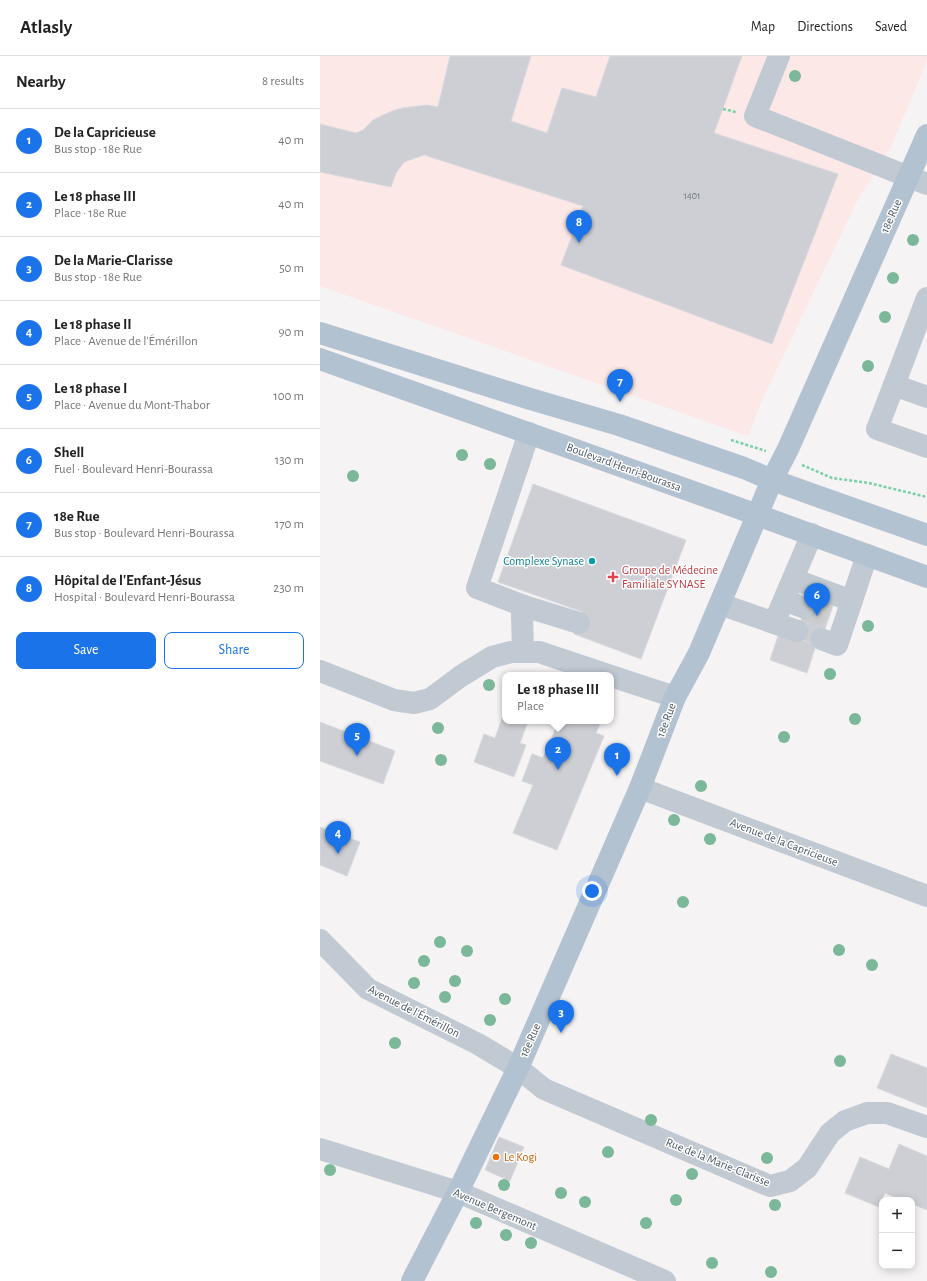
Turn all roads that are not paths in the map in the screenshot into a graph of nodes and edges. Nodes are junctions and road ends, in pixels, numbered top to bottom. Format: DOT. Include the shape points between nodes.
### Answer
graph roads {
  1 [pos="779,56"];
  2 [pos="927,135"];
  3 [pos="918,180"];
  4 [pos="927,298"];
  5 [pos="320,334"];
  6 [pos="320,359"];
  7 [pos="894,385"];
  8 [pos="927,397"];
  9 [pos="530,433"];
  10 [pos="927,447"];
  11 [pos="772,480"];
  12 [pos="758,515"];
  13 [pos="812,534"];
  14 [pos="927,534"];
  15 [pos="867,554"];
  16 [pos="927,577"];
  17 [pos="792,579"];
  18 [pos="784,600"];
  19 [pos="852,601"];
  20 [pos="720,604"];
  21 [pos="524,606"];
  22 [pos="805,608"];
  23 [pos="579,623"];
  24 [pos="774,623"];
  25 [pos="797,631"];
  26 [pos="821,639"];
  27 [pos="523,652"];
  28 [pos="320,671"];
  29 [pos="599,672"];
  30 [pos="614,677"];
  31 [pos="675,697"];
  32 [pos="640,788"];
  33 [pos="927,896"];
  34 [pos="320,940"];
  35 [pos="518,1068"];
  36 [pos="927,1128"];
  37 [pos="320,1149"];
  38 [pos="458,1192"];
  39 [pos="655,1279"];
  40 [pos="412,1281"];
  1 -- 3 [label="street" via="755,116"];
  2 -- 3 [label="main road, 18e Rue"];
  3 -- 11 [label="main road, 18e Rue"];
  4 -- 7 [label="street"];
  5 -- 11 [label="main road" via="619,425"];
  6 -- 9 [label="main road, Boulevard Henri-Bourassa"];
  7 -- 8 [label="street"];
  7 -- 10 [label="street" via="877,429"];
  9 -- 12 [label="main road, Boulevard Henri-Bourassa"];
  9 -- 21 [label="street" via="477,588"];
  11 -- 12 [label="main road, 18e Rue"];
  11 -- 14 [label="main road"];
  12 -- 13 [label="main road, Boulevard Henri-Bourassa"];
  12 -- 20 [label="main road, 18e Rue"];
  13 -- 15 [label="main road, Boulevard Henri-Bourassa"];
  13 -- 17 [label="street"];
  15 -- 16 [label="main road, Boulevard Henri-Bourassa"];
  15 -- 19 [label="street"];
  17 -- 18 [label="street"];
  17 -- 19 [label="street"];
  18 -- 22 [label="street"];
  18 -- 24 [label="street"];
  19 -- 26 [label="street" via="837,618 837,644"];
  20 -- 24 [label="street"];
  20 -- 31 [label="main road, 18e Rue" via="699,653"];
  21 -- 23 [label="street"];
  21 -- 27 [label="street"];
  24 -- 25 [label="street"];
  27 -- 28 [label="street" via="492,657 430,699 414,703 394,700"];
  27 -- 29 [label="street" via="539,652"];
  30 -- 31 [label="street"];
  31 -- 32 [label="main road, 18e Rue"];
  32 -- 33 [label="street, Avenue de la Capricieuse"];
  32 -- 35 [label="main road, 18e Rue"];
  34 -- 35 [label="street, Avenue de l'Émérillon" via="368,989 478,1044"];
  35 -- 36 [label="street, Rue de la Marie-Clarisse" via="544,1089 770,1186 790,1181 807,1168 830,1133 845,1121 867,1113 886,1113"];
  35 -- 38 [label="main road, 18e Rue"];
  37 -- 38 [label="street, Avenue Bergemont"];
  38 -- 39 [label="street, Avenue Bergemont"];
  38 -- 40 [label="main road, 18e Rue"];
}
